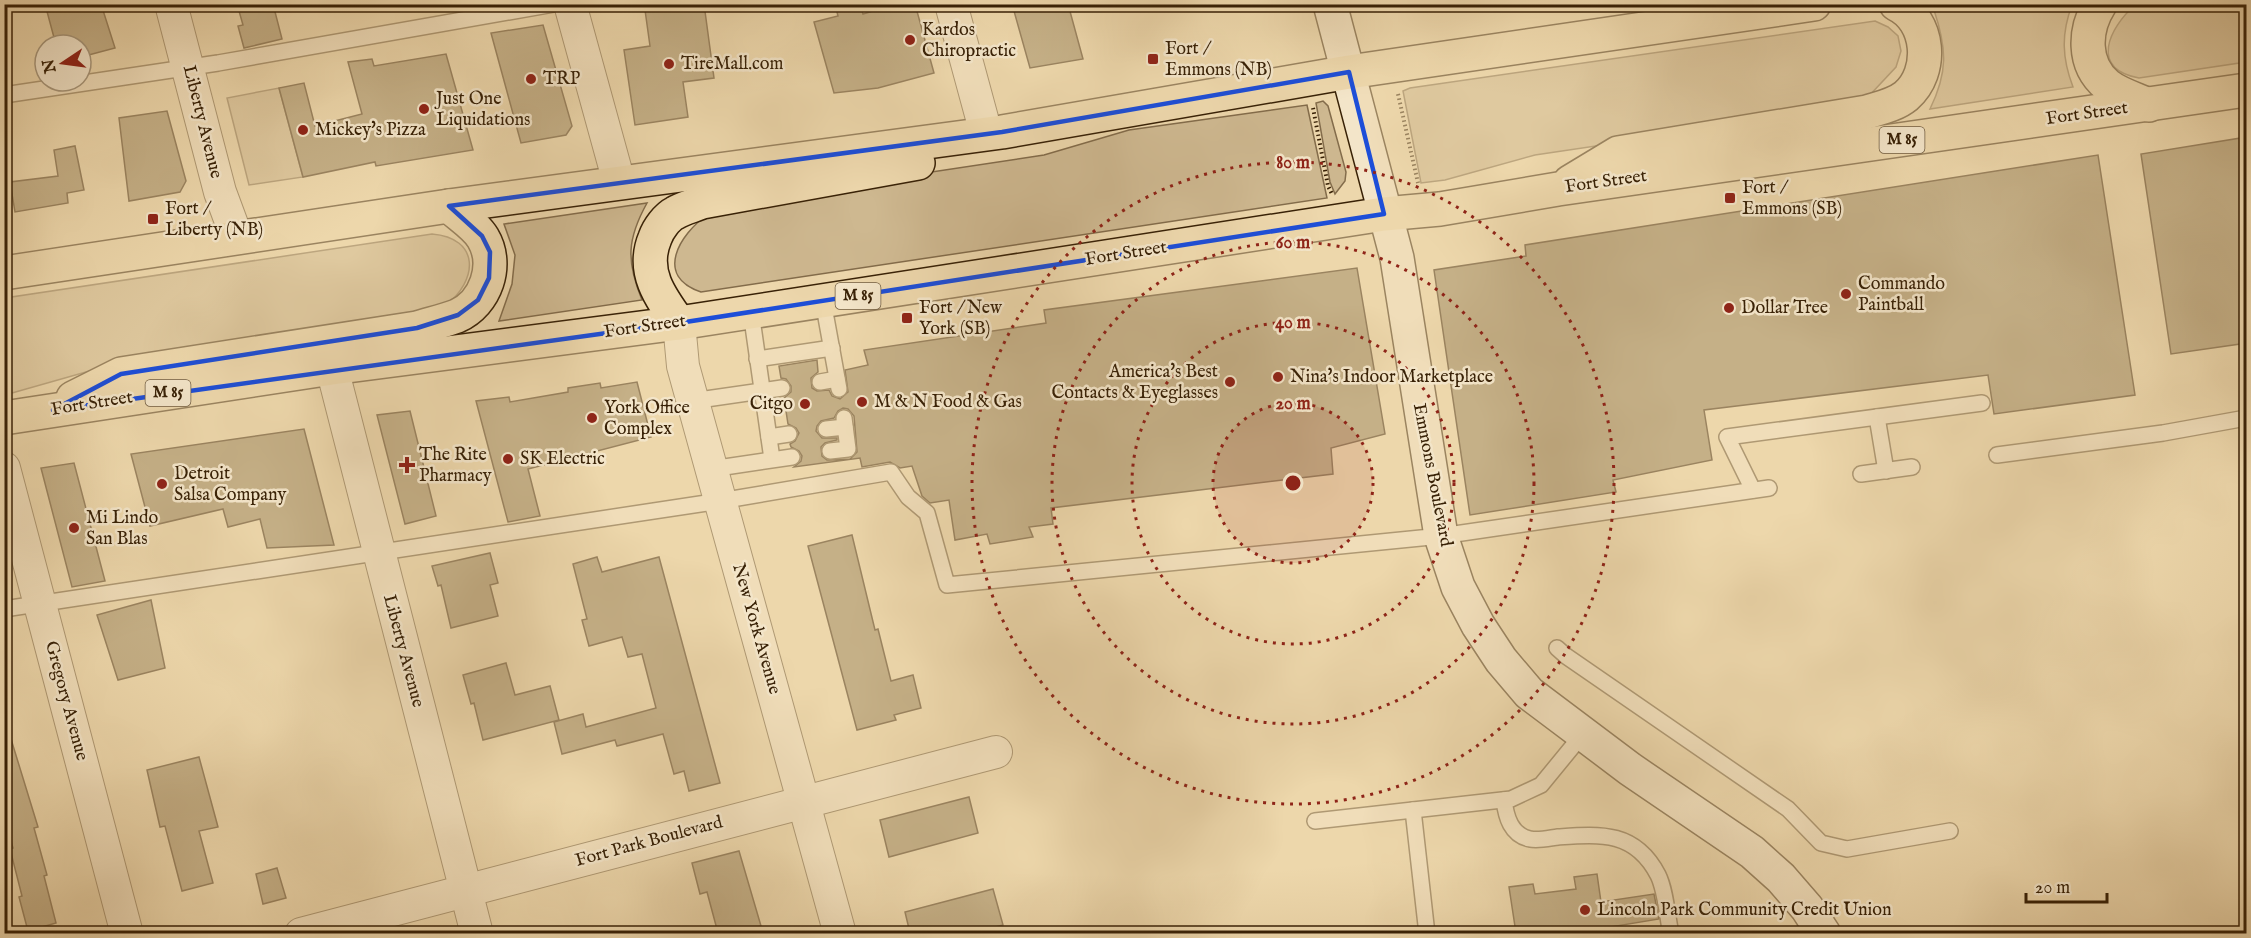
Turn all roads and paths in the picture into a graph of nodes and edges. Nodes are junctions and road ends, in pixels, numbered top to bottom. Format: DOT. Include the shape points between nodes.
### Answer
graph roads {
  1 [pos="171,4"];
  2 [pos="554,4"];
  3 [pos="570,4"];
  4 [pos="951,4"];
  5 [pos="1330,4"];
  6 [pos="1814,4"];
  7 [pos="1896,4"];
  8 [pos="2100,4"];
  9 [pos="1715,11"];
  10 [pos="188,67"];
  11 [pos="1349,72"];
  12 [pos="2247,90"];
  13 [pos="1398,93"];
  14 [pos="4,95"];
  15 [pos="2106,98"];
  16 [pos="1311,101"];
  17 [pos="994,133"];
  18 [pos="619,182"];
  19 [pos="1418,184"];
  20 [pos="1558,189"];
  21 [pos="1332,194"];
  22 [pos="449,206"];
  23 [pos="1384,214"];
  24 [pos="237,238"];
  25 [pos="4,273"];
  26 [pos="823,301"];
  27 [pos="751,312"];
  28 [pos="679,323"];
  29 [pos="832,348"];
  30 [pos="757,359"];
  31 [pos="332,368"];
  32 [pos="820,382"];
  33 [pos="782,388"];
  34 [pos="762,391"];
  35 [pos="692,402"];
  36 [pos="1982,403"];
  37 [pos="53,410"];
  38 [pos="1877,417"];
  39 [pos="4,418"];
  40 [pos="2247,418"];
  41 [pos="826,429"];
  42 [pos="789,434"];
  43 [pos="769,437"];
  44 [pos="830,451"];
  45 [pos="1997,454"];
  46 [pos="792,457"];
  47 [pos="772,459"];
  48 [pos="1912,467"];
  49 [pos="4,468"];
  50 [pos="711,469"];
  51 [pos="1886,471"];
  52 [pos="1861,474"];
  53 [pos="1769,488"];
  54 [pos="1753,490"];
  55 [pos="720,501"];
  56 [pos="1441,536"];
  57 [pos="378,552"];
  58 [pos="40,604"];
  59 [pos="4,609"];
  60 [pos="1557,648"];
  61 [pos="1582,735"];
  62 [pos="996,752"];
  63 [pos="1504,800"];
  64 [pos="805,801"];
  65 [pos="1413,810"];
  66 [pos="1315,821"];
  67 [pos="1950,831"];
  68 [pos="465,890"];
  69 [pos="127,933"];
  70 [pos="301,933"];
  71 [pos="477,933"];
  72 [pos="840,933"];
  73 [pos="1427,933"];
  74 [pos="1671,933"];
  75 [pos="1824,933"];
  1 -- 10 [label="street, Liberty Avenue"];
  2 -- 10 [label="lane"];
  3 -- 18 [label="street"];
  4 -- 17 [label="street"];
  5 -- 11 [label="street, Emmons Boulevard"];
  6 -- 9 [label="main road"];
  7 -- 20 [label="main road" via="1914,16 1924,43 1922,71 1905,97 1867,112 1618,153"];
  8 -- 15 [label="main road" via="2092,16 2087,39 2089,57"];
  9 -- 11 [label="main road"];
  10 -- 14 [label="lane"];
  10 -- 24 [label="street, Liberty Avenue" via="220,192"];
  11 -- 17 [label="main road"];
  11 -- 23 [label="street, Emmons Boulevard"];
  12 -- 15 [label="main road, Fort Street" via="2149,105"];
  13 -- 19 [label="path"];
  15 -- 20 [label="main road, Fort Street / M 85"];
  16 -- 21 [label="path"];
  17 -- 18 [label="main road"];
  17 -- 28 [label="main road" via="968,154 702,202 673,213 658,231 650,251 649,271 662,300"];
  18 -- 22 [label="main road"];
  20 -- 23 [label="main road, Fort Street / M 85" via="1440,209"];
  22 -- 24 [label="main road"];
  22 -- 37 [label="main road" via="482,236 490,252 489,278 478,300 458,315 417,328 121,374 90,387"];
  23 -- 26 [label="main road, Fort Street / M 85"];
  23 -- 56 [label="street, Emmons Boulevard" via="1397,258"];
  24 -- 25 [label="main road"];
  26 -- 27 [label="main road, Fort Street / M 85"];
  26 -- 29 [label="lane"];
  27 -- 28 [label="main road, Fort Street / M 85"];
  27 -- 30 [label="lane"];
  28 -- 31 [label="main road, Fort Street / M 85"];
  28 -- 35 [label="street, New York Avenue" via="683,366"];
  29 -- 30 [label="lane"];
  29 -- 32 [label="lane" via="838,384"];
  30 -- 34 [label="lane"];
  31 -- 37 [label="main road, Fort Street / M 85"];
  31 -- 57 [label="street, Liberty Avenue"];
  33 -- 34 [label="lane"];
  34 -- 35 [label="lane"];
  34 -- 43 [label="lane"];
  35 -- 50 [label="street, New York Avenue"];
  36 -- 38 [label="lane"];
  37 -- 39 [label="main road, Fort Street / M 85"];
  38 -- 51 [label="lane"];
  38 -- 54 [label="lane" via="1727,437"];
  40 -- 45 [label="lane"];
  41 -- 44 [label="lane" via="845,422 848,449"];
  42 -- 43 [label="lane"];
  43 -- 47 [label="lane"];
  46 -- 47 [label="lane"];
  47 -- 50 [label="lane"];
  48 -- 51 [label="lane"];
  49 -- 58 [label="street, Gregory Avenue"];
  50 -- 55 [label="street, New York Avenue"];
  51 -- 52 [label="lane"];
  53 -- 54 [label="lane"];
  54 -- 56 [label="lane"];
  55 -- 56 [label="lane" via="891,472 908,497 927,513 947,585"];
  55 -- 57 [label="lane"];
  55 -- 64 [label="street, New York Avenue"];
  56 -- 61 [label="street, Emmons Boulevard" via="1458,587 1501,660 1529,693"];
  57 -- 58 [label="lane"];
  57 -- 68 [label="street, Liberty Avenue"];
  58 -- 59 [label="lane"];
  58 -- 69 [label="street, Gregory Avenue"];
  60 -- 67 [label="lane" via="1788,809 1821,843 1847,849"];
  61 -- 63 [label="lane" via="1541,785"];
  61 -- 75 [label="street, Emmons Boulevard" via="1752,852 1781,878"];
  62 -- 64 [label="street, Fort Park Boulevard"];
  63 -- 65 [label="lane"];
  63 -- 74 [label="lane" via="1506,817 1516,832 1531,840 1606,835 1630,842 1659,877"];
  64 -- 68 [label="street, Fort Park Boulevard"];
  64 -- 72 [label="street, New York Avenue"];
  65 -- 66 [label="lane"];
  65 -- 73 [label="lane"];
  68 -- 70 [label="street, Fort Park Boulevard"];
  68 -- 71 [label="street, Liberty Avenue"];
}
